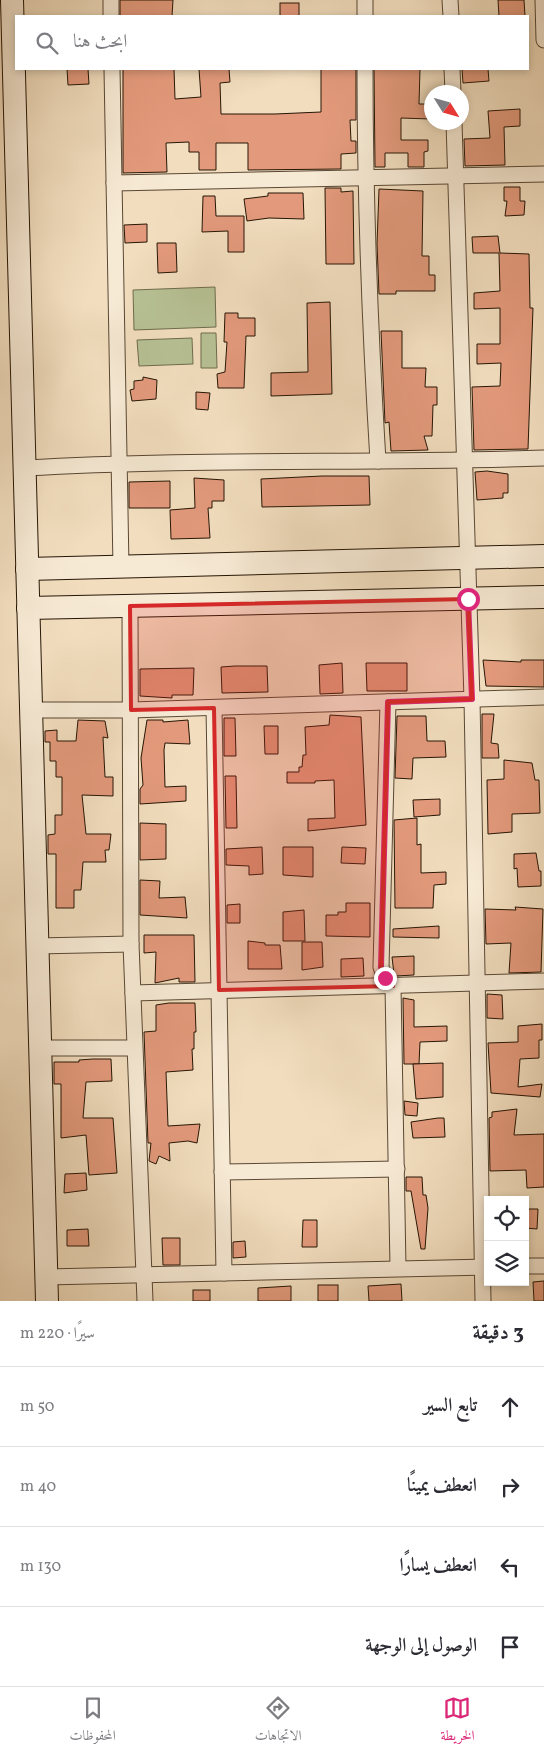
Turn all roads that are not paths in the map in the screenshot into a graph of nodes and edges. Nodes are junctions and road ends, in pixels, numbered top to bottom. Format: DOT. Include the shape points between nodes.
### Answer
graph roads {
  1 [pos="12,0"];
  2 [pos="111,0"];
  3 [pos="365,0"];
  4 [pos="450,0"];
  5 [pos="543,0"];
  6 [pos="111,15"];
  7 [pos="365,15"];
  8 [pos="451,15"];
  9 [pos="544,40"];
  10 [pos="112,70"];
  11 [pos="365,70"];
  12 [pos="452,70"];
  13 [pos="453,85"];
  14 [pos="454,130"];
  15 [pos="544,174"];
  16 [pos="455,176"];
  17 [pos="365,179"];
  18 [pos="114,183"];
  19 [pos="544,458"];
  20 [pos="465,460"];
  21 [pos="378,461"];
  22 [pos="119,462"];
  23 [pos="25,468"];
  24 [pos="544,556"];
  25 [pos="468,558"];
  26 [pos="121,567"];
  27 [pos="28,569"];
  28 [pos="544,597"];
  29 [pos="468,599"];
  30 [pos="130,606"];
  31 [pos="28,608"];
  32 [pos="544,697"];
  33 [pos="472,699"];
  34 [pos="388,702"];
  35 [pos="214,708"];
  36 [pos="31,710"];
  37 [pos="131,710"];
  38 [pos="131,944"];
  39 [pos="37,946"];
  40 [pos="544,981"];
  41 [pos="477,983"];
  42 [pos="393,986"];
  43 [pos="219,990"];
  44 [pos="132,993"];
  45 [pos="40,1048"];
  46 [pos="134,1048"];
  47 [pos="396,1169"];
  48 [pos="222,1172"];
  49 [pos="484,1241"];
  50 [pos="529,1266"];
  51 [pos="544,1266"];
  52 [pos="484,1267"];
  53 [pos="398,1268"];
  54 [pos="224,1273"];
  55 [pos="144,1275"];
  56 [pos="46,1277"];
  57 [pos="484,1284"];
  58 [pos="47,1301"];
  59 [pos="145,1301"];
  60 [pos="483,1301"];
  1 -- 23 [label="street"];
  2 -- 6 [label="street"];
  3 -- 7 [label="street"];
  4 -- 8 [label="street"];
  5 -- 9 [label="street"];
  10 -- 18 [label="street"];
  11 -- 17 [label="street"];
  12 -- 13 [label="street"];
  14 -- 16 [label="street"];
  15 -- 16 [label="street"];
  16 -- 17 [label="street"];
  16 -- 20 [label="street"];
  17 -- 18 [label="street"];
  17 -- 21 [label="street"];
  18 -- 22 [label="street"];
  19 -- 20 [label="street"];
  20 -- 21 [label="street"];
  20 -- 25 [label="street"];
  21 -- 22 [label="street"];
  22 -- 23 [label="street"];
  22 -- 26 [label="street"];
  23 -- 27 [label="street"];
  24 -- 25 [label="street"];
  25 -- 26 [label="street"];
  25 -- 29 [label="street"];
  26 -- 27 [label="street"];
  27 -- 31 [label="street"];
  28 -- 29 [label="street"];
  29 -- 30 [label="street"];
  29 -- 33 [label="street"];
  30 -- 31 [label="street"];
  30 -- 37 [label="street"];
  31 -- 36 [label="street"];
  32 -- 33 [label="street"];
  33 -- 34 [label="street"];
  33 -- 41 [label="street"];
  34 -- 35 [label="street"];
  34 -- 42 [label="street" via="381,967"];
  35 -- 37 [label="street"];
  35 -- 43 [label="street"];
  36 -- 37 [label="street"];
  36 -- 39 [label="street"];
  37 -- 38 [label="street"];
  38 -- 39 [label="street"];
  38 -- 44 [label="street"];
  39 -- 45 [label="street"];
  40 -- 41 [label="street"];
  41 -- 42 [label="street"];
  41 -- 49 [label="street"];
  42 -- 43 [label="street"];
  42 -- 47 [label="street"];
  43 -- 44 [label="street"];
  43 -- 48 [label="street"];
  44 -- 46 [label="street"];
  45 -- 46 [label="street"];
  45 -- 56 [label="street"];
  46 -- 55 [label="street"];
  47 -- 48 [label="street"];
  47 -- 53 [label="street"];
  48 -- 54 [label="street"];
  50 -- 51 [label="street"];
  52 -- 53 [label="street"];
  53 -- 54 [label="street"];
  54 -- 55 [label="street"];
  55 -- 56 [label="street"];
  55 -- 59 [label="street"];
  56 -- 58 [label="street"];
  57 -- 60 [label="street"];
}
